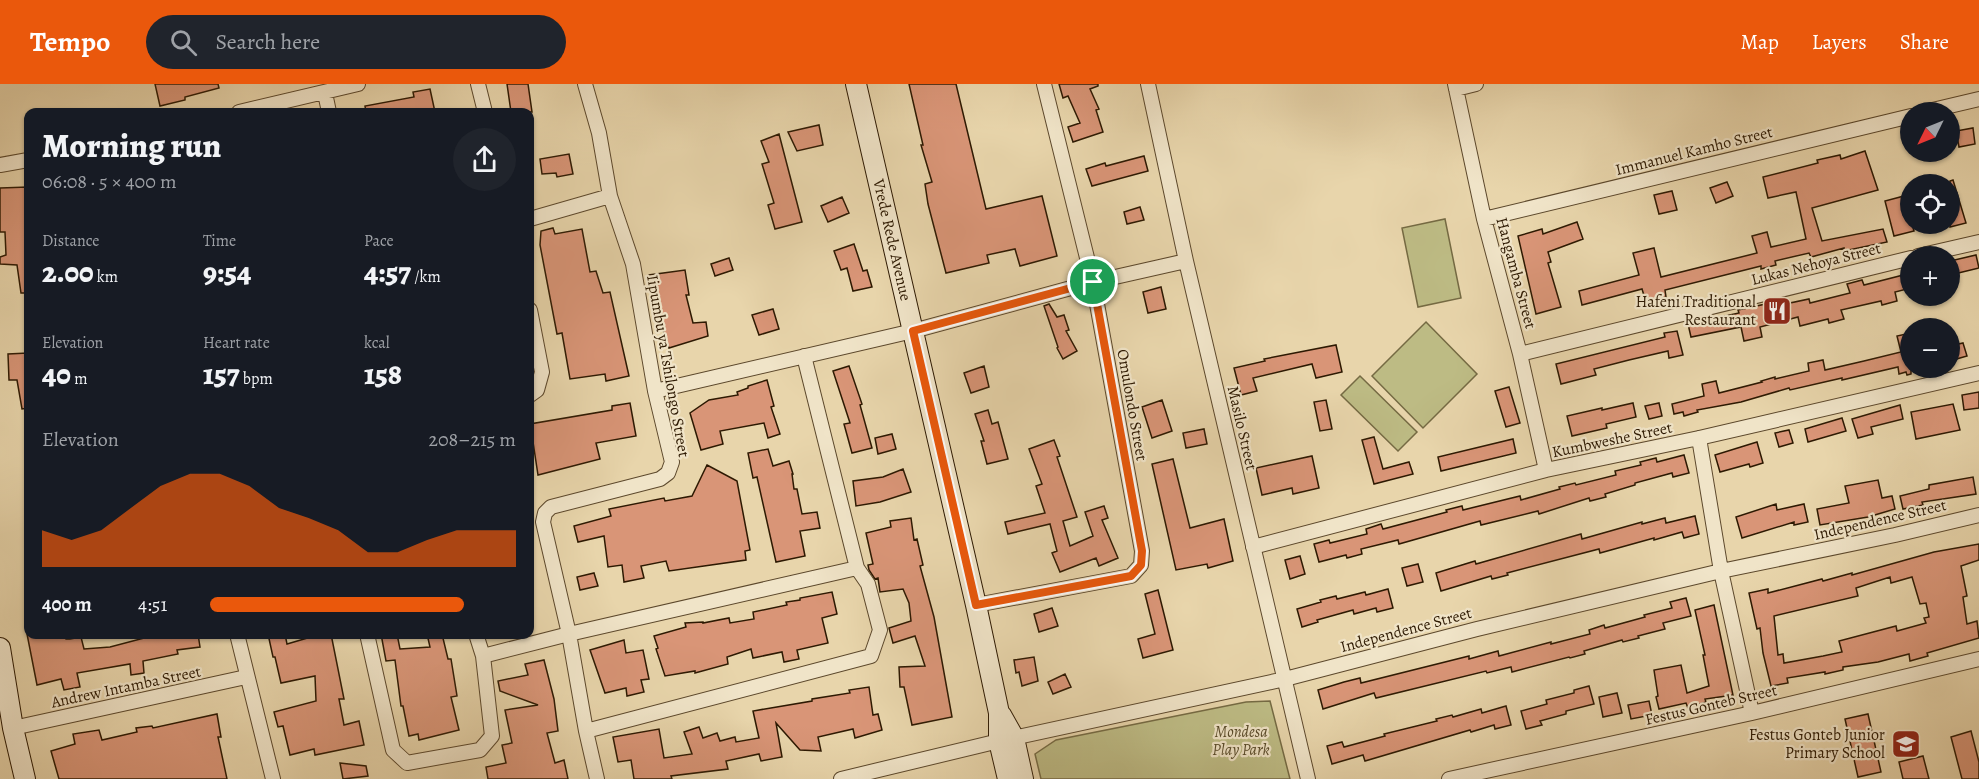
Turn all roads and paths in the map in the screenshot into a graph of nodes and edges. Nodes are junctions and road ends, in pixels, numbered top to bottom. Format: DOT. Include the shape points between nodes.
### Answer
graph roads {
  1 [pos="358,84"];
  2 [pos="478,84"];
  3 [pos="585,84"];
  4 [pos="856,84"];
  5 [pos="1044,84"];
  6 [pos="1148,84"];
  7 [pos="1476,84"];
  8 [pos="1455,86"];
  9 [pos="325,93"];
  10 [pos="1979,99"];
  11 [pos="1960,103"];
  12 [pos="257,108"];
  13 [pos="328,108"];
  14 [pos="484,108"];
  15 [pos="1900,119"];
  16 [pos="24,161"];
  17 [pos="0,165"];
  18 [pos="610,196"];
  19 [pos="534,218"];
  20 [pos="1484,219"];
  21 [pos="1979,242"];
  22 [pos="1960,246"];
  23 [pos="1186,261"];
  24 [pos="1900,261"];
  25 [pos="1093,282"];
  26 [pos="534,330"];
  27 [pos="913,331"];
  28 [pos="1520,354"];
  29 [pos="804,356"];
  30 [pos="1979,374"];
  31 [pos="655,391"];
  32 [pos="534,392"];
  33 [pos="1699,438"];
  34 [pos="1546,470"];
  35 [pos="1979,515"];
  36 [pos="1253,548"];
  37 [pos="856,568"];
  38 [pos="1721,571"];
  39 [pos="976,605"];
  40 [pos="569,633"];
  41 [pos="238,639"];
  42 [pos="368,639"];
  43 [pos="478,639"];
  44 [pos="0,648"];
  45 [pos="483,656"];
  46 [pos="1979,659"];
  47 [pos="246,677"];
  48 [pos="1285,679"];
  49 [pos="1752,712"];
  50 [pos="13,728"];
  51 [pos="586,731"];
  52 [pos="1006,740"];
  53 [pos="25,779"];
  54 [pos="273,779"];
  55 [pos="597,779"];
  56 [pos="841,779"];
  57 [pos="1008,779"];
  58 [pos="1023,779"];
  59 [pos="1308,779"];
  60 [pos="1449,779"];
  1 -- 9 [label="street"];
  2 -- 14 [label="street"];
  3 -- 18 [label="street, Iipumbu ya Tshilongo Street"];
  4 -- 27 [label="street, Vrede Rede Avenue"];
  5 -- 25 [label="street, Omulondo Street"];
  6 -- 23 [label="street, Masilo Street"];
  7 -- 8 [label="street"];
  8 -- 20 [label="street, Hangamba Street"];
  9 -- 12 [label="street"];
  9 -- 13 [label="street"];
  10 -- 11 [label="street"];
  15 -- 20 [label="street, Immanuel Kamho Street"];
  16 -- 17 [label="street"];
  18 -- 19 [label="street"];
  18 -- 31 [label="street, Iipumbu ya Tshilongo Street" via="633,264"];
  20 -- 28 [label="street, Hangamba Street"];
  21 -- 22 [label="street"];
  23 -- 25 [label="street"];
  23 -- 36 [label="street, Masilo Street"];
  24 -- 28 [label="street, Lukas Nehoya Street"];
  25 -- 27 [label="street"];
  25 -- 39 [label="street, Omulondo Street" via="1142,551 1141,565 1131,576"];
  26 -- 32 [label="street" via="542,372"];
  27 -- 29 [label="street"];
  27 -- 39 [label="street, Vrede Rede Avenue"];
  28 -- 34 [label="street, Hangamba Street"];
  29 -- 31 [label="street"];
  29 -- 37 [label="street"];
  30 -- 33 [label="street, Kumbweshe Street"];
  31 -- 40 [label="street, Iipumbu ya Tshilongo Street" via="672,462 668,473 660,479 550,507 545,513 543,522"];
  33 -- 34 [label="street, Kumbweshe Street"];
  33 -- 38 [label="street"];
  34 -- 36 [label="street, Kumbweshe Street"];
  35 -- 38 [label="street, Independence Street"];
  36 -- 48 [label="street, Masilo Street"];
  37 -- 40 [label="street"];
  37 -- 51 [label="street" via="868,584 880,630 871,656"];
  38 -- 48 [label="street, Independence Street"];
  38 -- 49 [label="street"];
  39 -- 52 [label="street, Vrede Rede Avenue"];
  40 -- 45 [label="street"];
  40 -- 51 [label="street, Iipumbu ya Tshilongo Street"];
  41 -- 47 [label="street"];
  42 -- 45 [label="street" via="393,750 407,763 480,750 488,742 492,736"];
  43 -- 45 [label="street"];
  44 -- 50 [label="street"];
  46 -- 49 [label="street, Festus Gonteb Street"];
  47 -- 50 [label="street, Andrew Intamba Street"];
  47 -- 54 [label="street"];
  48 -- 52 [label="street, Independence Street"];
  48 -- 59 [label="street, Masilo Street"];
  49 -- 60 [label="street, Festus Gonteb Street"];
  50 -- 53 [label="street"];
  51 -- 55 [label="street, Iipumbu ya Tshilongo Street"];
  52 -- 56 [label="street, Independence Street"];
  52 -- 57 [label="street, Vrede Rede Avenue"];
  52 -- 58 [label="street, Vrede Rede Avenue"];
}
